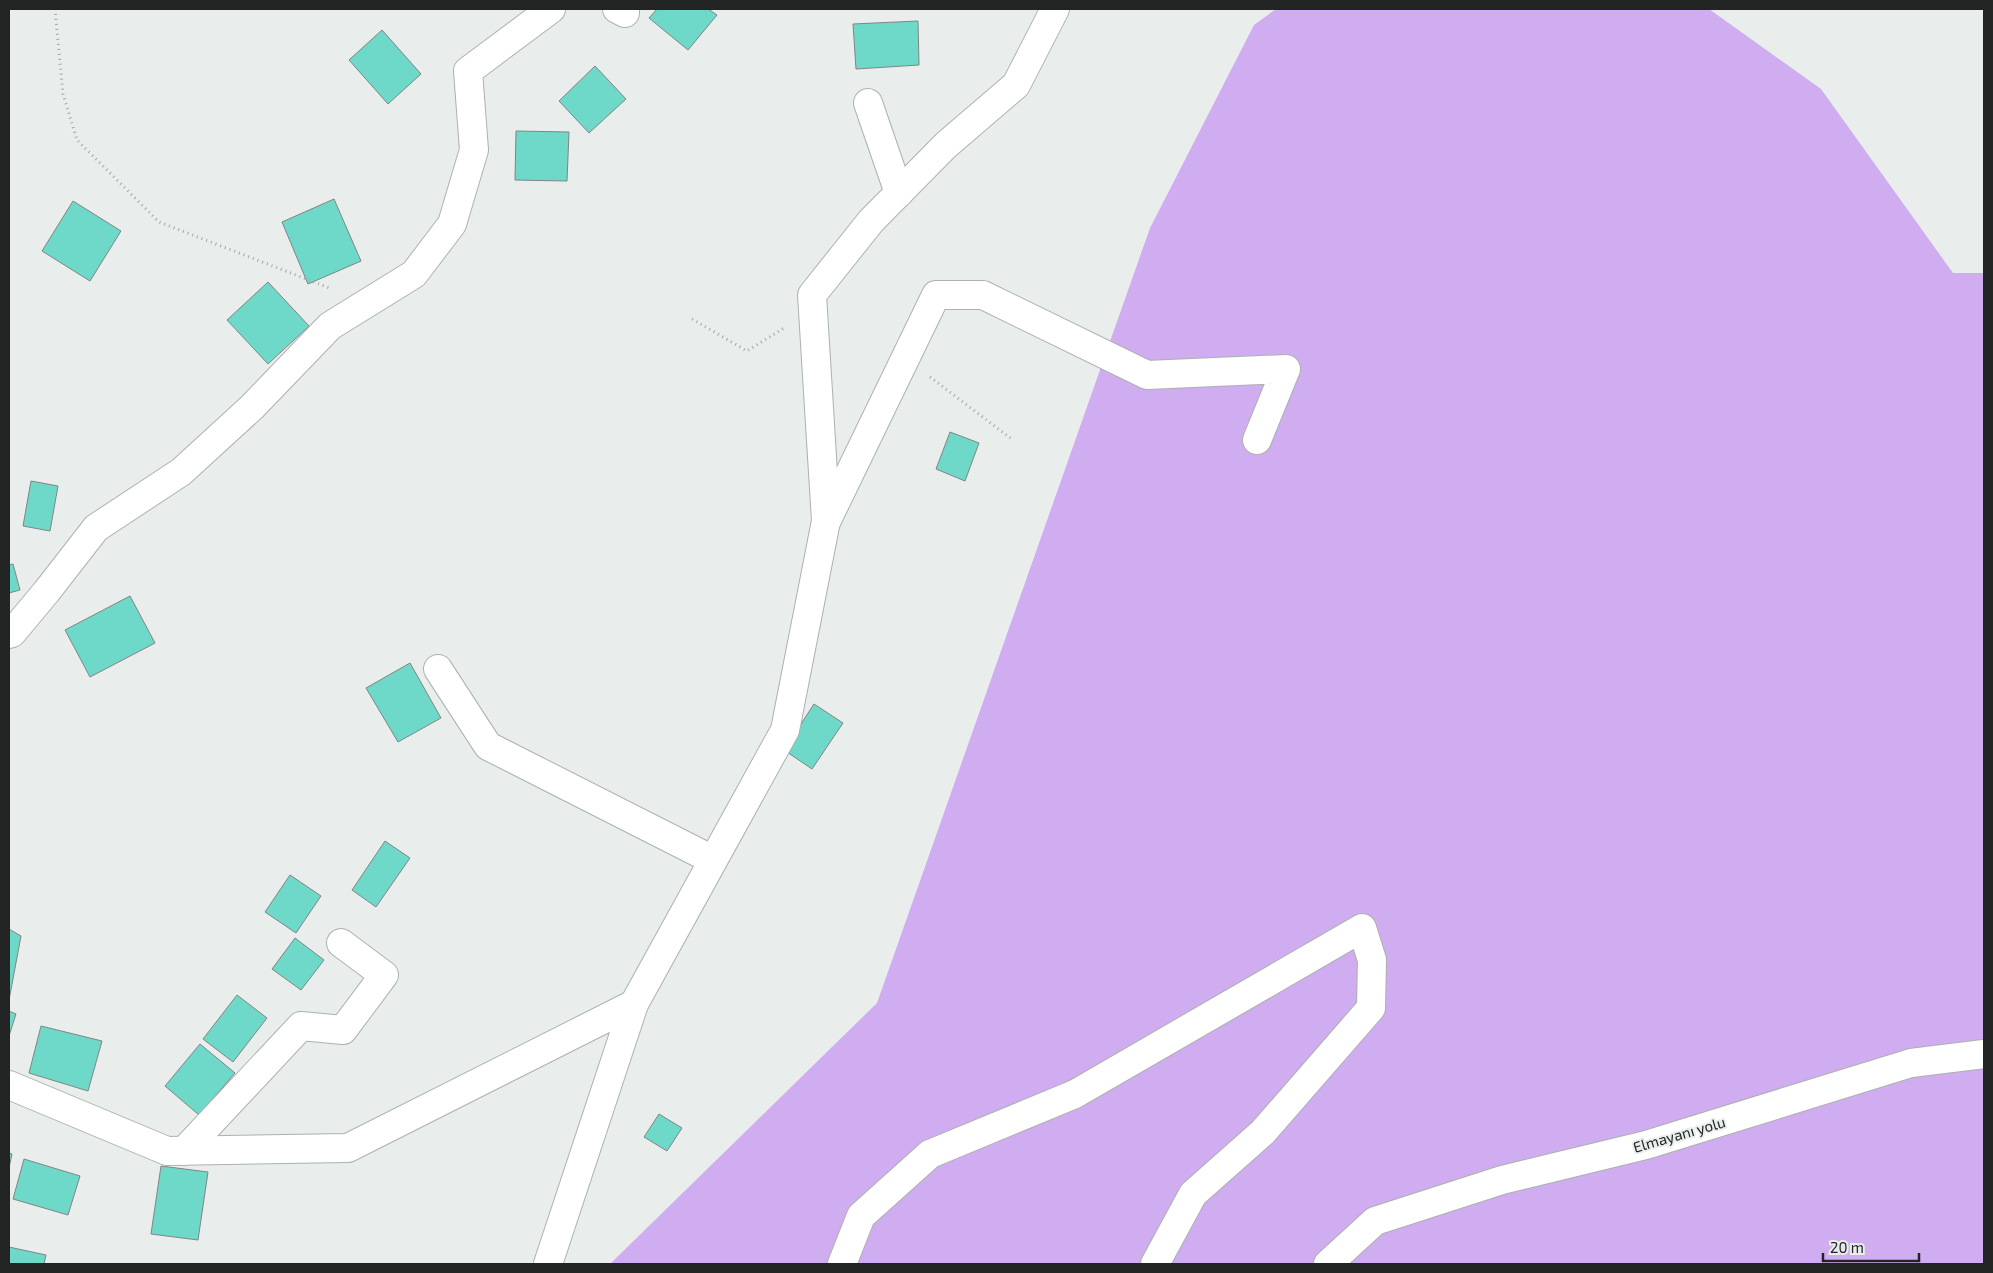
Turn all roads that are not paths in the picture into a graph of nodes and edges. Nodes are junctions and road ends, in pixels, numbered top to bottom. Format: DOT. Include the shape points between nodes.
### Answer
graph roads {
  1 [pos="551,9"];
  2 [pos="1055,9"];
  3 [pos="868,103"];
  4 [pos="899,193"];
  5 [pos="1257,440"];
  6 [pos="826,521"];
  7 [pos="9,634"];
  8 [pos="438,669"];
  9 [pos="713,860"];
  10 [pos="341,943"];
  11 [pos="634,1004"];
  12 [pos="1984,1054"];
  13 [pos="9,1085"];
  14 [pos="184,1151"];
  15 [pos="548,1264"];
  16 [pos="842,1264"];
  17 [pos="1155,1264"];
  18 [pos="1328,1264"];
  1 -- 7 [label="street" via="468,71 474,150 452,224 414,274 330,326 252,407 180,472 96,528"];
  2 -- 4 [label="street" via="1016,85 946,145"];
  3 -- 4 [label="street"];
  4 -- 6 [label="street" via="871,221 812,296"];
  5 -- 6 [label="street" via="1286,369 1147,375 983,295 936,295"];
  6 -- 9 [label="street" via="785,730"];
  8 -- 9 [label="street" via="488,746"];
  9 -- 11 [label="street"];
  10 -- 14 [label="street" via="384,975 343,1030 301,1026"];
  11 -- 14 [label="street" via="348,1148"];
  11 -- 15 [label="street"];
  12 -- 18 [label="street, Elmayanı yolu" via="1911,1063 1646,1145 1502,1180 1375,1221"];
  13 -- 14 [label="street" via="167,1151"];
  16 -- 17 [label="street" via="861,1216 930,1154 1075,1094 1362,928 1372,960 1371,1008 1263,1132 1193,1194"];
}
